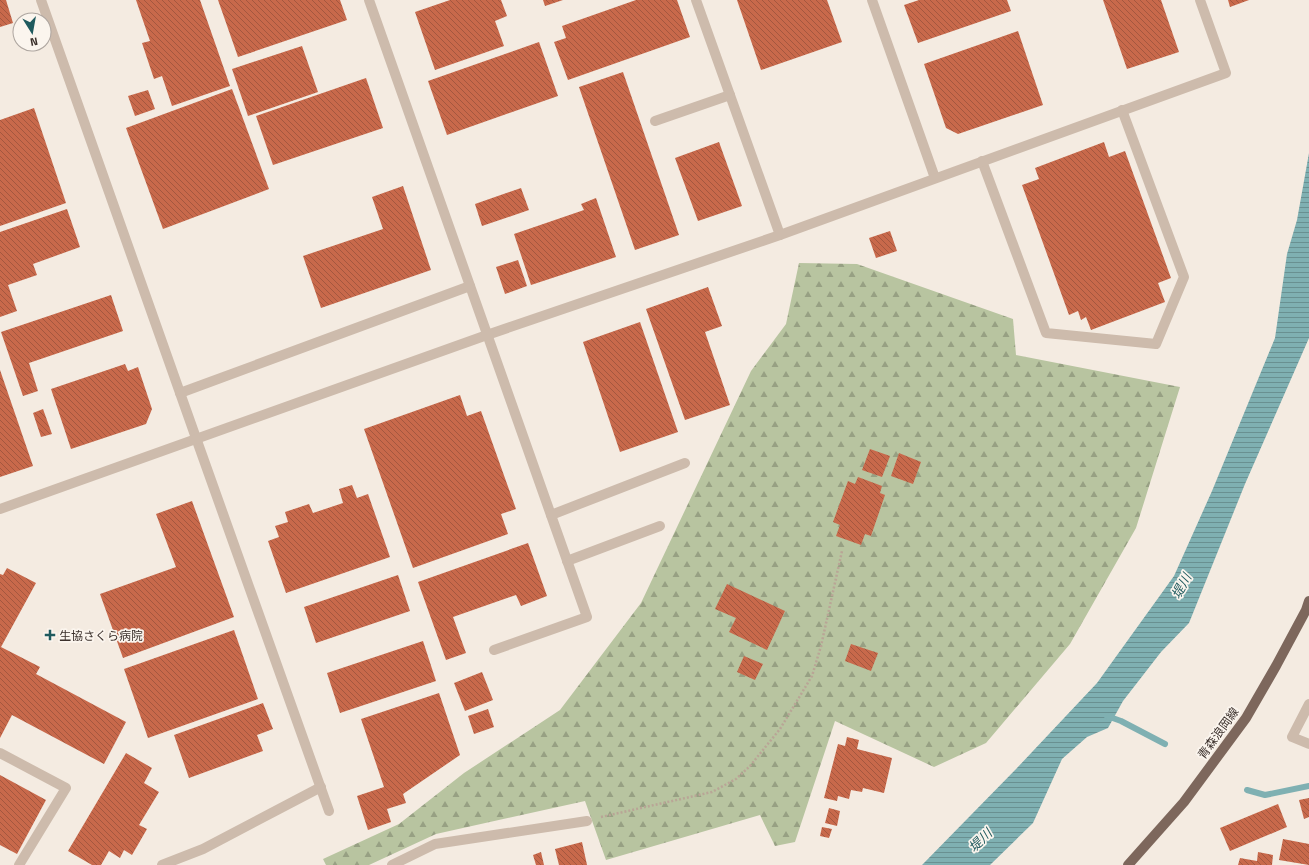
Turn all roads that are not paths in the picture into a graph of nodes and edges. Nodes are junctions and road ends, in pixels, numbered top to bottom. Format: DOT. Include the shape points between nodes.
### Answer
graph roads {
  1 [pos="41,0"];
  2 [pos="369,0"];
  3 [pos="696,0"];
  4 [pos="872,0"];
  5 [pos="1200,0"];
  6 [pos="730,95"];
  7 [pos="1122,110"];
  8 [pos="655,121"];
  9 [pos="982,161"];
  10 [pos="935,178"];
  11 [pos="780,235"];
  12 [pos="470,286"];
  13 [pos="488,335"];
  14 [pos="180,393"];
  15 [pos="196,438"];
  16 [pos="685,463"];
  17 [pos="0,509"];
  18 [pos="551,515"];
  19 [pos="660,526"];
  20 [pos="567,561"];
  21 [pos="1309,601"];
  22 [pos="494,650"];
  23 [pos="1309,704"];
  24 [pos="1309,744"];
  25 [pos="0,754"];
  26 [pos="321,787"];
  27 [pos="329,811"];
  28 [pos="587,821"];
  29 [pos="19,865"];
  30 [pos="162,865"];
  31 [pos="392,865"];
  32 [pos="1128,865"];
  1 -- 14 [label="street"];
  2 -- 12 [label="street"];
  3 -- 6 [label="street"];
  4 -- 10 [label="street"];
  5 -- 7 [label="street" via="1226,73"];
  6 -- 8 [label="street"];
  6 -- 11 [label="street"];
  7 -- 9 [label="street"];
  7 -- 9 [label="street" via="1184,277 1156,344 1046,333"];
  9 -- 10 [label="street"];
  10 -- 11 [label="street"];
  11 -- 13 [label="street"];
  12 -- 13 [label="street"];
  12 -- 14 [label="street"];
  13 -- 15 [label="street"];
  13 -- 18 [label="street"];
  14 -- 15 [label="street"];
  15 -- 17 [label="street"];
  15 -- 26 [label="street"];
  16 -- 18 [label="street"];
  18 -- 20 [label="street"];
  19 -- 20 [label="street"];
  20 -- 22 [label="street" via="587,618"];
  21 -- 32 [label="main road, 青森浪岡線" via="1246,718 1184,802"];
  23 -- 24 [label="street" via="1292,737"];
  25 -- 29 [label="street" via="66,788"];
  26 -- 27 [label="street"];
  26 -- 30 [label="street" via="203,849"];
  28 -- 31 [label="street" via="435,844"];
}
